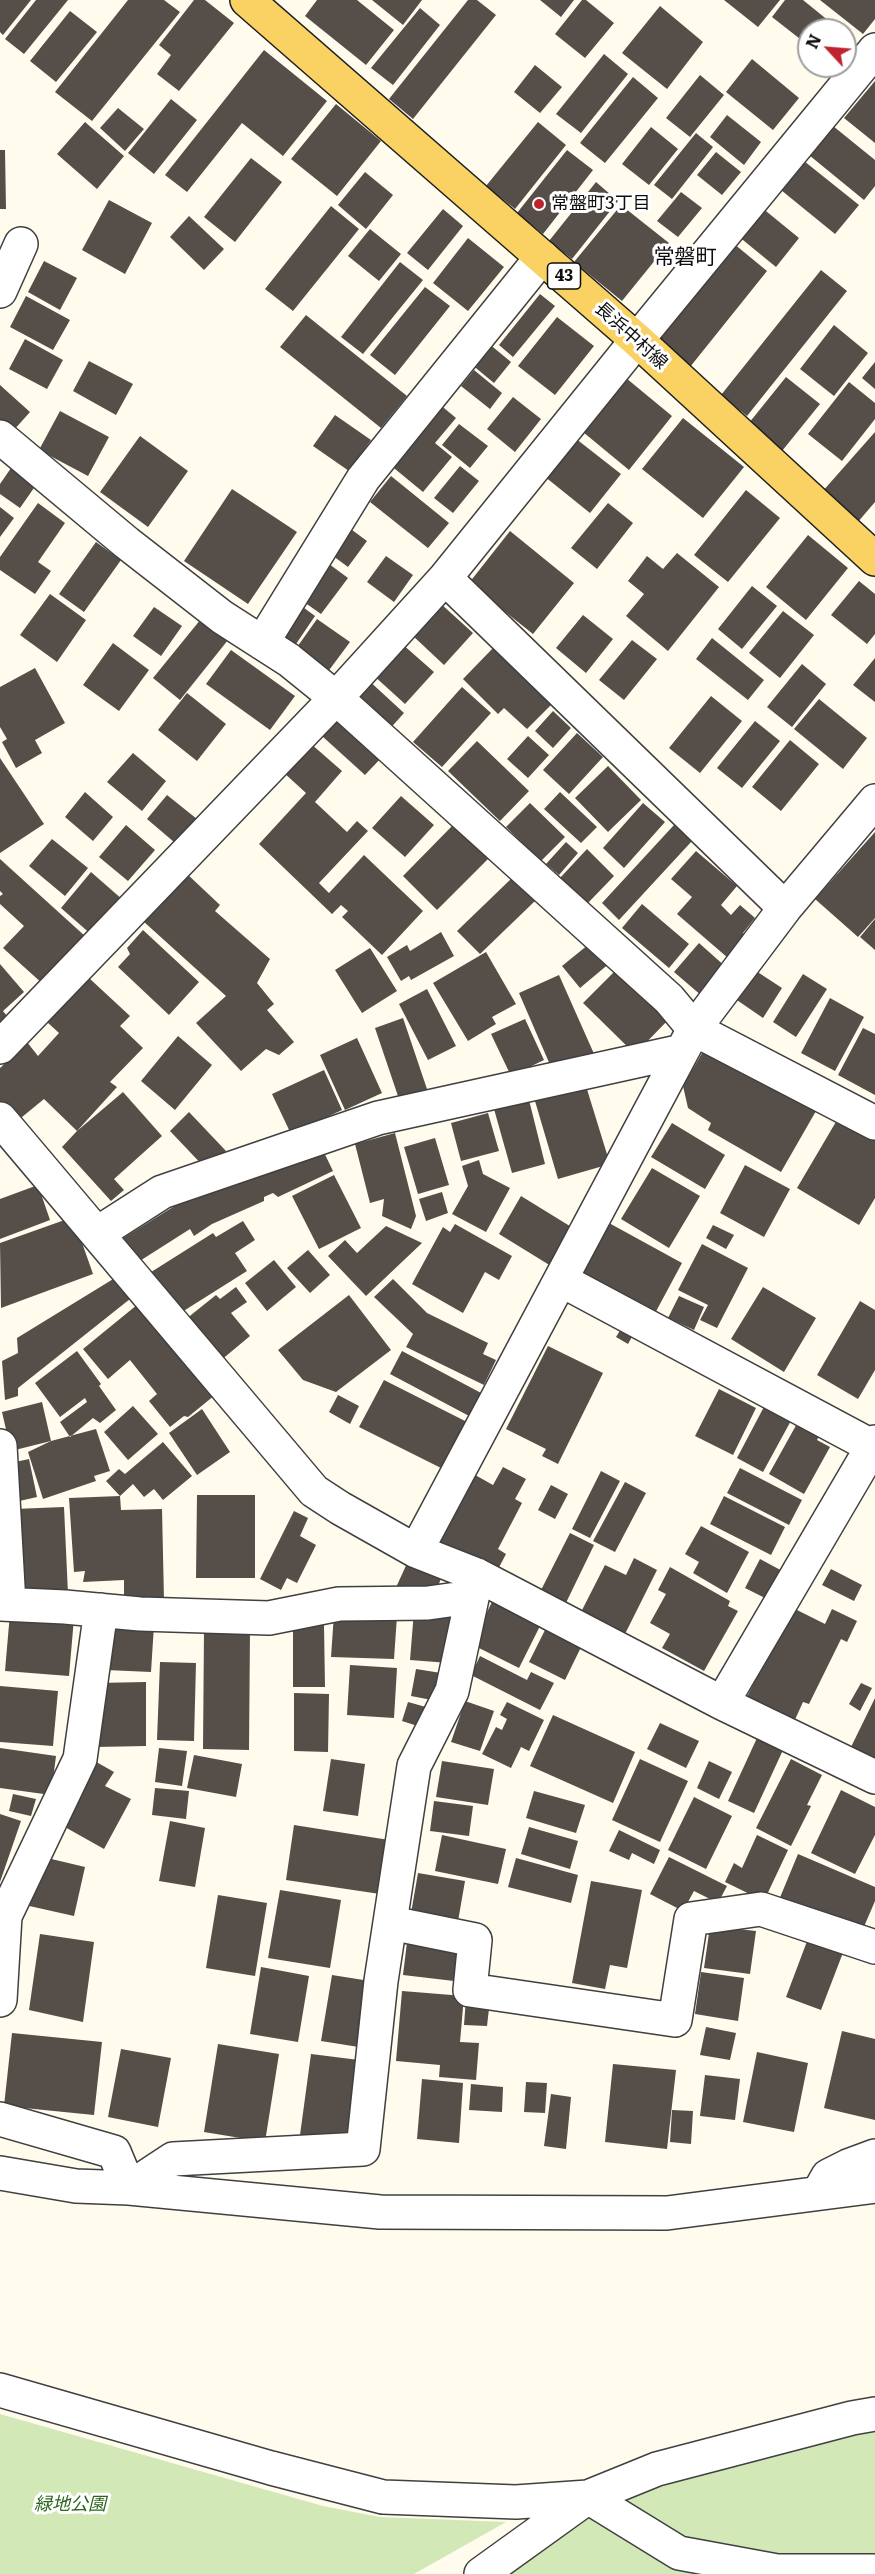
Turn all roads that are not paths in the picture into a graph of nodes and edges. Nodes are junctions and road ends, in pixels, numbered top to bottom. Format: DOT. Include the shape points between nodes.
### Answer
graph roads {
  1 [pos="247,0"];
  2 [pos="875,50"];
  3 [pos="21,244"];
  4 [pos="542,257"];
  5 [pos="0,291"];
  6 [pos="637,340"];
  7 [pos="0,437"];
  8 [pos="875,559"];
  9 [pos="445,578"];
  10 [pos="262,643"];
  11 [pos="336,698"];
  12 [pos="875,801"];
  13 [pos="785,908"];
  14 [pos="688,1040"];
  15 [pos="0,1047"];
  16 [pos="0,1119"];
  17 [pos="875,1123"];
  18 [pos="98,1233"];
  19 [pos="561,1280"];
  20 [pos="874,1445"];
  21 [pos="0,1446"];
  22 [pos="416,1551"];
  23 [pos="474,1586"];
  24 [pos="4,1604"];
  25 [pos="101,1610"];
  26 [pos="722,1703"];
  27 [pos="875,1778"];
  28 [pos="391,1923"];
  29 [pos="875,1947"];
  30 [pos="0,2000"];
  31 [pos="0,2119"];
  32 [pos="875,2156"];
  33 [pos="0,2173"];
  34 [pos="875,2186"];
  35 [pos="129,2188"];
  36 [pos="819,2192"];
  37 [pos="0,2390"];
  38 [pos="875,2414"];
  39 [pos="588,2497"];
  40 [pos="875,2571"];
  41 [pos="481,2574"];
  1 -- 4 [label="main road, 長浜中村線 / 43"];
  2 -- 6 [label="street"];
  3 -- 5 [label="street"];
  4 -- 6 [label="main road, 長浜中村線 / 43"];
  4 -- 10 [label="street" via="363,479"];
  6 -- 8 [label="main road, 長浜中村線 / 43"];
  6 -- 9 [label="street"];
  7 -- 10 [label="street" via="127,543"];
  9 -- 11 [label="street"];
  9 -- 13 [label="street"];
  10 -- 11 [label="street"];
  11 -- 14 [label="street" via="669,999"];
  11 -- 15 [label="street"];
  12 -- 13 [label="street"];
  13 -- 14 [label="street"];
  14 -- 17 [label="street"];
  14 -- 18 [label="street" via="378,1118 162,1192"];
  14 -- 19 [label="street"];
  16 -- 18 [label="street"];
  18 -- 22 [label="street" via="314,1491"];
  19 -- 20 [label="street"];
  19 -- 22 [label="street"];
  20 -- 26 [label="street"];
  21 -- 24 [label="street"];
  22 -- 23 [label="street"];
  23 -- 25 [label="street" via="428,1603 339,1604 269,1618"];
  23 -- 26 [label="street"];
  23 -- 28 [label="street" via="452,1691 414,1766"];
  24 -- 25 [label="street"];
  25 -- 30 [label="street" via="80,1759 5,1916"];
  26 -- 27 [label="street"];
  28 -- 29 [label="street" via="475,1940 470,1990 675,2020 691,1919 761,1909"];
  28 -- 35 [label="street" via="363,2149 173,2159"];
  31 -- 35 [label="street" via="114,2151"];
  32 -- 36 [label="street" via="828,2176"];
  33 -- 35 [label="street" via="76,2186"];
  34 -- 36 [label="street"];
  35 -- 36 [label="street" via="380,2212 667,2213"];
  37 -- 39 [label="street" via="383,2497 516,2502"];
  38 -- 39 [label="street" via="657,2469"];
  39 -- 40 [label="street" via="678,2553 777,2571"];
  39 -- 41 [label="street"];
}
